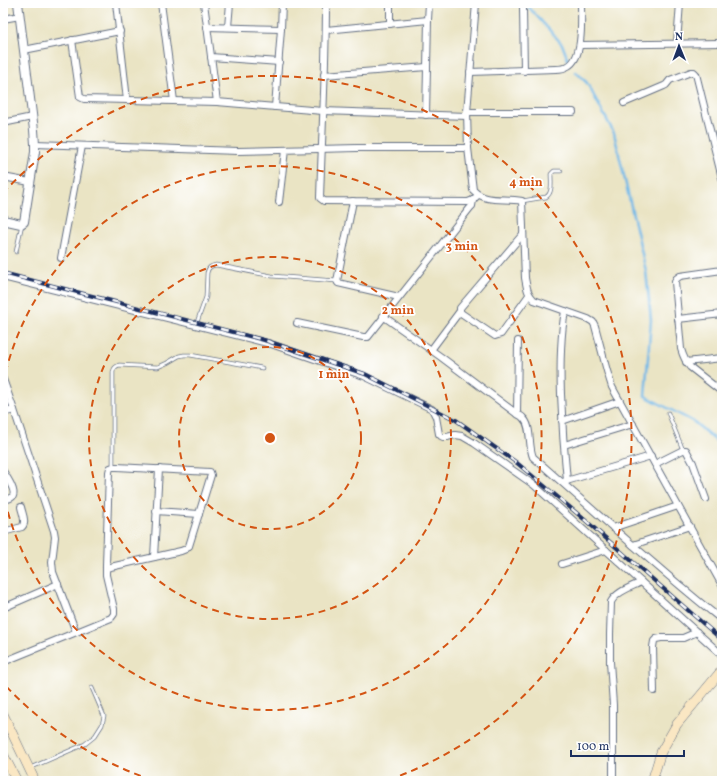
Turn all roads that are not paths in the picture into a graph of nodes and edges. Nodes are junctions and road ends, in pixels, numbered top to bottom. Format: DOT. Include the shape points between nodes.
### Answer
graph roads {
  1 [pos="18,3"];
  2 [pos="116,3"];
  3 [pos="161,3"];
  4 [pos="204,3"];
  5 [pos="230,3"];
  6 [pos="282,3"];
  7 [pos="326,3"];
  8 [pos="390,3"];
  9 [pos="429,3"];
  10 [pos="476,3"];
  11 [pos="581,3"];
  12 [pos="680,3"];
  13 [pos="523,8"];
  14 [pos="20,16"];
  15 [pos="3,19"];
  16 [pos="428,20"];
  17 [pos="390,24"];
  18 [pos="207,26"];
  19 [pos="228,27"];
  20 [pos="281,29"];
  21 [pos="326,30"];
  22 [pos="120,31"];
  23 [pos="72,40"];
  24 [pos="677,43"];
  25 [pos="722,43"];
  26 [pos="580,45"];
  27 [pos="24,50"];
  28 [pos="211,57"];
  29 [pos="279,62"];
  30 [pos="427,67"];
  31 [pos="524,70"];
  32 [pos="470,72"];
  33 [pos="324,75"];
  34 [pos="128,100"];
  35 [pos="174,102"];
  36 [pos="217,102"];
  37 [pos="624,102"];
  38 [pos="275,107"];
  39 [pos="323,111"];
  40 [pos="573,112"];
  41 [pos="467,114"];
  42 [pos="426,115"];
  43 [pos="32,117"];
  44 [pos="3,123"];
  45 [pos="35,144"];
  46 [pos="82,146"];
  47 [pos="468,148"];
  48 [pos="285,150"];
  49 [pos="321,150"];
  50 [pos="561,171"];
  51 [pos="3,178"];
  52 [pos="722,178"];
  53 [pos="30,182"];
  54 [pos="478,195"];
  55 [pos="473,200"];
  56 [pos="353,201"];
  57 [pos="522,201"];
  58 [pos="279,202"];
  59 [pos="3,220"];
  60 [pos="23,224"];
  61 [pos="523,234"];
  62 [pos="16,252"];
  63 [pos="61,258"];
  64 [pos="722,270"];
  65 [pos="3,277"];
  66 [pos="337,281"];
  67 [pos="529,295"];
  68 [pos="399,297"];
  69 [pos="460,311"];
  70 [pos="565,311"];
  71 [pos="722,314"];
  72 [pos="384,316"];
  73 [pos="678,319"];
  74 [pos="297,323"];
  75 [pos="196,325"];
  76 [pos="518,341"];
  77 [pos="431,350"];
  78 [pos="722,358"];
  79 [pos="686,362"];
  80 [pos="262,368"];
  81 [pos="3,379"];
  82 [pos="722,392"];
  83 [pos="620,401"];
  84 [pos="14,410"];
  85 [pos="3,413"];
  86 [pos="668,413"];
  87 [pos="517,414"];
  88 [pos="562,421"];
  89 [pos="633,424"];
  90 [pos="564,445"];
  91 [pos="684,450"];
  92 [pos="651,456"];
  93 [pos="655,464"];
  94 [pos="113,467"];
  95 [pos="159,469"];
  96 [pos="3,471"];
  97 [pos="564,482"];
  98 [pos="706,499"];
  99 [pos="3,500"];
  100 [pos="678,506"];
  101 [pos="20,507"];
  102 [pos="156,511"];
  103 [pos="199,514"];
  104 [pos="690,526"];
  105 [pos="613,528"];
  106 [pos="3,532"];
  107 [pos="633,545"];
  108 [pos="606,550"];
  109 [pos="154,557"];
  110 [pos="562,564"];
  111 [pos="106,568"];
  112 [pos="641,582"];
  113 [pos="58,584"];
  114 [pos="722,585"];
  115 [pos="3,608"];
  116 [pos="722,620"];
  117 [pos="76,632"];
  118 [pos="697,632"];
  119 [pos="722,655"];
  120 [pos="3,662"];
  121 [pos="722,670"];
  122 [pos="92,688"];
  123 [pos="654,691"];
  124 [pos="3,714"];
  125 [pos="3,754"];
  126 [pos="29,768"];
  127 [pos="17,781"];
  128 [pos="35,781"];
  129 [pos="612,781"];
  130 [pos="652,781"];
  1 -- 14 [label="street"];
  2 -- 22 [label="street"];
  3 -- 35 [label="street"];
  4 -- 18 [label="street"];
  5 -- 19 [label="street"];
  6 -- 20 [label="street"];
  7 -- 21 [label="street"];
  8 -- 17 [label="street"];
  9 -- 16 [label="street"];
  10 -- 32 [label="street"];
  11 -- 26 [label="street"];
  12 -- 24 [label="street"];
  13 -- 31 [label="street"];
  14 -- 15 [label="street"];
  14 -- 27 [label="street"];
  16 -- 17 [label="street"];
  16 -- 30 [label="street"];
  17 -- 21 [label="street"];
  18 -- 19 [label="street"];
  18 -- 28 [label="street"];
  19 -- 20 [label="street"];
  20 -- 29 [label="street"];
  21 -- 33 [label="street"];
  22 -- 23 [label="street"];
  22 -- 34 [label="street"];
  23 -- 27 [label="street"];
  23 -- 34 [label="street" via="81,98"];
  24 -- 25 [label="street"];
  24 -- 26 [label="street"];
  26 -- 31 [label="street" via="569,66 556,70"];
  27 -- 43 [label="street"];
  28 -- 29 [label="street"];
  28 -- 36 [label="street"];
  29 -- 38 [label="street"];
  30 -- 33 [label="street"];
  30 -- 42 [label="street"];
  31 -- 32 [label="street"];
  32 -- 41 [label="street"];
  33 -- 39 [label="street"];
  34 -- 35 [label="street"];
  35 -- 36 [label="street"];
  36 -- 38 [label="street"];
  37 -- 52 [label="street" via="664,86 670,80 694,72"];
  38 -- 39 [label="street"];
  39 -- 42 [label="street"];
  39 -- 49 [label="street"];
  40 -- 41 [label="street"];
  41 -- 42 [label="street"];
  41 -- 47 [label="street"];
  43 -- 44 [label="street"];
  43 -- 45 [label="street"];
  45 -- 46 [label="street"];
  45 -- 53 [label="street"];
  46 -- 48 [label="street"];
  46 -- 63 [label="street"];
  47 -- 49 [label="street"];
  47 -- 54 [label="street" via="473,190"];
  48 -- 49 [label="street"];
  48 -- 58 [label="street"];
  49 -- 56 [label="street" via="320,198 324,201"];
  50 -- 57 [label="lane" via="551,174 548,196"];
  51 -- 53 [label="street"];
  53 -- 60 [label="street"];
  54 -- 55 [label="street"];
  54 -- 57 [label="street" via="485,198"];
  55 -- 56 [label="street"];
  55 -- 68 [label="street" via="472,206"];
  56 -- 66 [label="street"];
  57 -- 61 [label="street"];
  59 -- 60 [label="street"];
  60 -- 62 [label="lane"];
  61 -- 67 [label="street" via="525,278"];
  61 -- 69 [label="street"];
  64 -- 73 [label="street" via="680,276 676,279"];
  65 -- 75 [label="street"];
  66 -- 68 [label="street"];
  66 -- 75 [label="lane" via="272,276 216,265 208,269 206,297"];
  67 -- 69 [label="street" via="498,336"];
  67 -- 70 [label="street" via="534,300"];
  68 -- 72 [label="street"];
  69 -- 77 [label="street"];
  70 -- 83 [label="street" via="593,322 612,387"];
  70 -- 88 [label="street" via="560,360"];
  71 -- 73 [label="street"];
  72 -- 74 [label="street" via="366,337"];
  72 -- 77 [label="street"];
  73 -- 79 [label="street" via="681,349"];
  75 -- 108 [label="street" via="271,344 342,368 432,409 441,436 458,435 474,442 534,485"];
  76 -- 87 [label="street"];
  77 -- 87 [label="street"];
  78 -- 79 [label="street"];
  79 -- 82 [label="street"];
  80 -- 94 [label="lane" via="190,354 184,354 158,366 118,365 113,372"];
  81 -- 84 [label="street"];
  83 -- 88 [label="street"];
  83 -- 89 [label="street"];
  84 -- 85 [label="street"];
  84 -- 113 [label="street" via="54,531 52,562"];
  86 -- 91 [label="lane"];
  87 -- 97 [label="street" via="527,422 532,456"];
  88 -- 90 [label="street"];
  89 -- 90 [label="street"];
  89 -- 92 [label="street"];
  90 -- 97 [label="street"];
  91 -- 93 [label="street"];
  91 -- 98 [label="street" via="693,463"];
  92 -- 93 [label="street"];
  92 -- 97 [label="street"];
  93 -- 100 [label="street"];
  94 -- 95 [label="street"];
  94 -- 111 [label="street" via="109,472"];
  95 -- 102 [label="street"];
  95 -- 103 [label="street" via="210,472"];
  96 -- 99 [label="street" via="8,477 13,496"];
  97 -- 105 [label="street"];
  100 -- 104 [label="street"];
  100 -- 105 [label="street"];
  101 -- 106 [label="street" via="24,525"];
  102 -- 103 [label="street"];
  102 -- 109 [label="street"];
  103 -- 109 [label="street" via="186,549"];
  104 -- 107 [label="street"];
  104 -- 114 [label="street"];
  105 -- 107 [label="street"];
  107 -- 116 [label="street"];
  108 -- 110 [label="street"];
  108 -- 112 [label="street"];
  109 -- 111 [label="street"];
  111 -- 117 [label="street" via="114,614 111,618"];
  112 -- 118 [label="street"];
  112 -- 129 [label="street" via="618,594 611,602"];
  113 -- 115 [label="street"];
  113 -- 117 [label="street"];
  117 -- 120 [label="street"];
  118 -- 119 [label="street"];
  118 -- 123 [label="street" via="684,638 661,638 654,641"];
  121 -- 130 [label="main road" via="677,724 661,752"];
  122 -- 126 [label="lane" via="104,716 95,736 85,744"];
  124 -- 126 [label="main road"];
  125 -- 127 [label="main road"];
  126 -- 128 [label="main road"];
}
